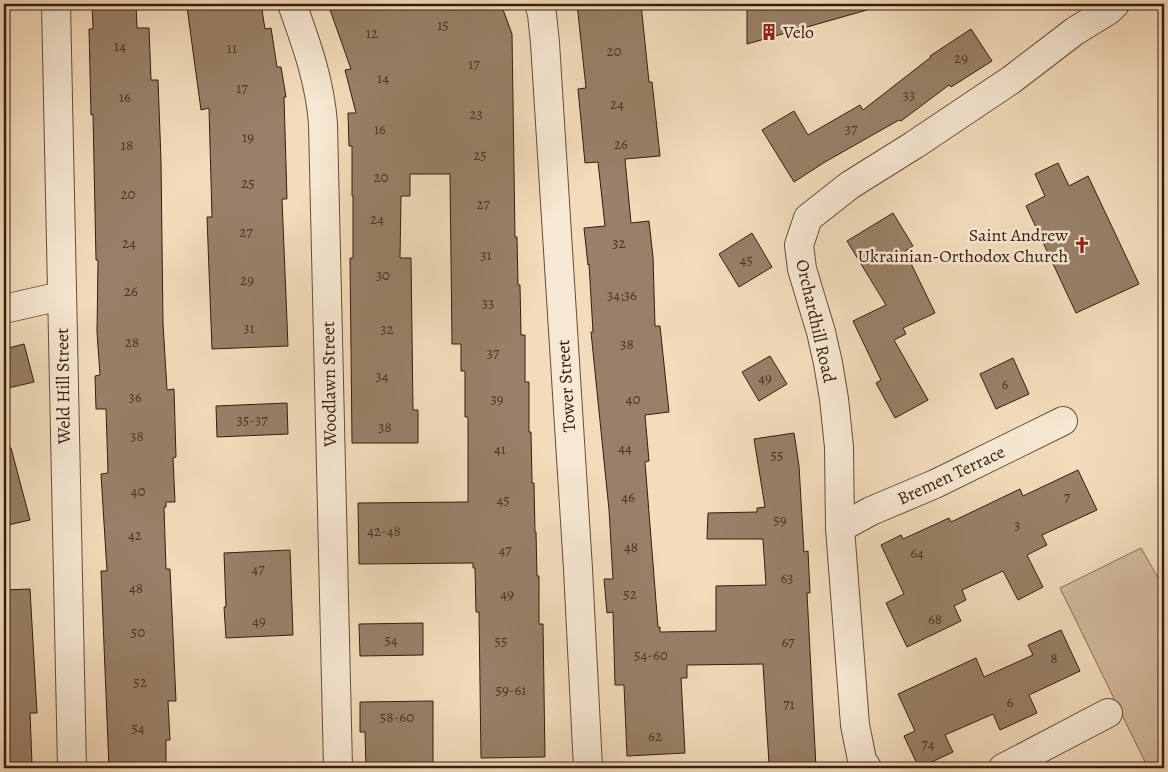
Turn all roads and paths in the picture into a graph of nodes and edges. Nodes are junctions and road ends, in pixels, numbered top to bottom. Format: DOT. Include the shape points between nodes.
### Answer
graph roads {
  1 [pos="56,4"];
  2 [pos="292,4"];
  3 [pos="539,4"];
  4 [pos="1115,4"];
  5 [pos="61,296"];
  6 [pos="4,309"];
  7 [pos="1063,422"];
  8 [pos="840,528"];
  9 [pos="1108,713"];
  10 [pos="72,768"];
  11 [pos="338,768"];
  12 [pos="588,768"];
  13 [pos="867,768"];
  14 [pos="1003,768"];
  1 -- 5 [label="street, Weld Hill Street"];
  2 -- 11 [label="street, Woodlawn Street" via="318,85 323,124"];
  3 -- 12 [label="street, Tower Street" via="545,43"];
  4 -- 8 [label="street, Orchardhill Road" via="1002,85 850,185 808,218 799,245 834,399 839,447"];
  5 -- 6 [label="street"];
  5 -- 10 [label="street, Weld Hill Street"];
  7 -- 8 [label="street, Bremen Terrace"];
  8 -- 13 [label="street, Orchardhill Road" via="855,725 862,760"];
  9 -- 14 [label="street"];
}
